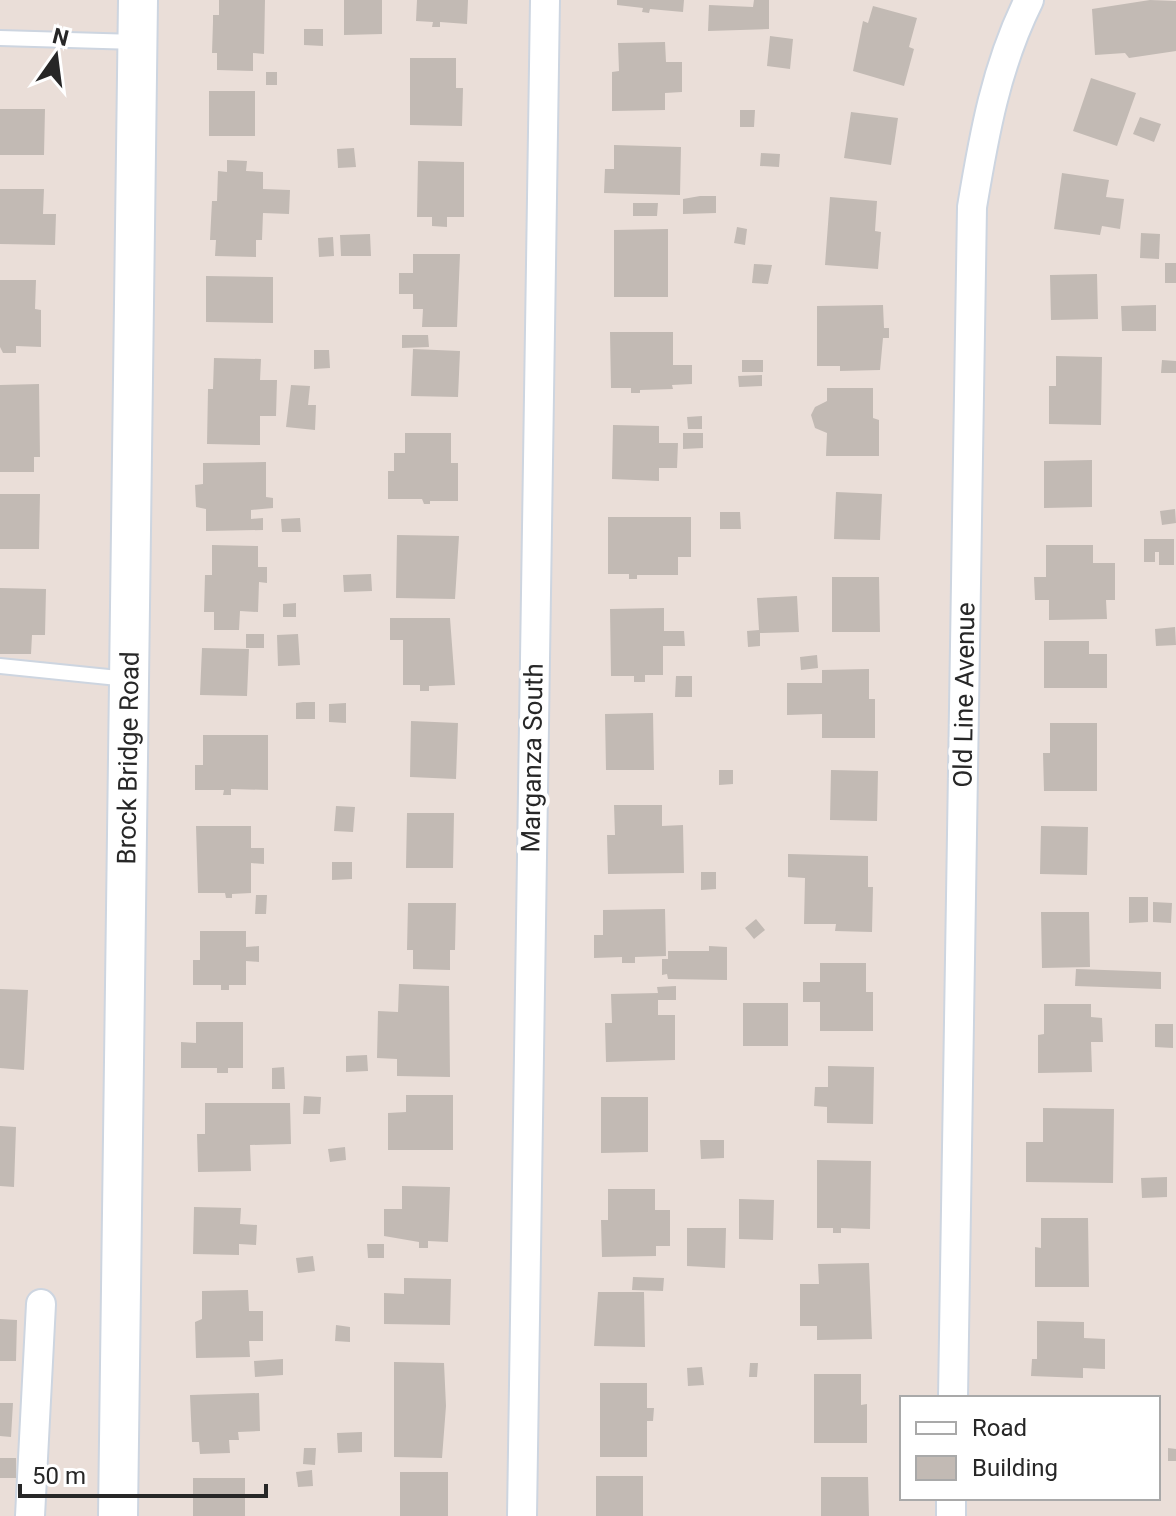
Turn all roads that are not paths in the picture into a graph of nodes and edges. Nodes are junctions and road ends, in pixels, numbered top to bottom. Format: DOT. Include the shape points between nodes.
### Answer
graph roads {
  1 [pos="138,0"];
  2 [pos="545,0"];
  3 [pos="1029,0"];
  4 [pos="0,38"];
  5 [pos="137,42"];
  6 [pos="0,666"];
  7 [pos="129,679"];
  8 [pos="41,1304"];
  9 [pos="953,1396"];
  10 [pos="30,1516"];
  11 [pos="118,1516"];
  12 [pos="522,1516"];
  1 -- 5 [label="street, Brock Bridge Road"];
  2 -- 12 [label="street, Marganza South"];
  3 -- 9 [label="street, Old Line Avenue" via="1010,38 989,110 972,207"];
  4 -- 5 [label="lane"];
  5 -- 7 [label="street, Brock Bridge Road"];
  6 -- 7 [label="lane"];
  7 -- 11 [label="street, Brock Bridge Road"];
  8 -- 10 [label="street"];
}
